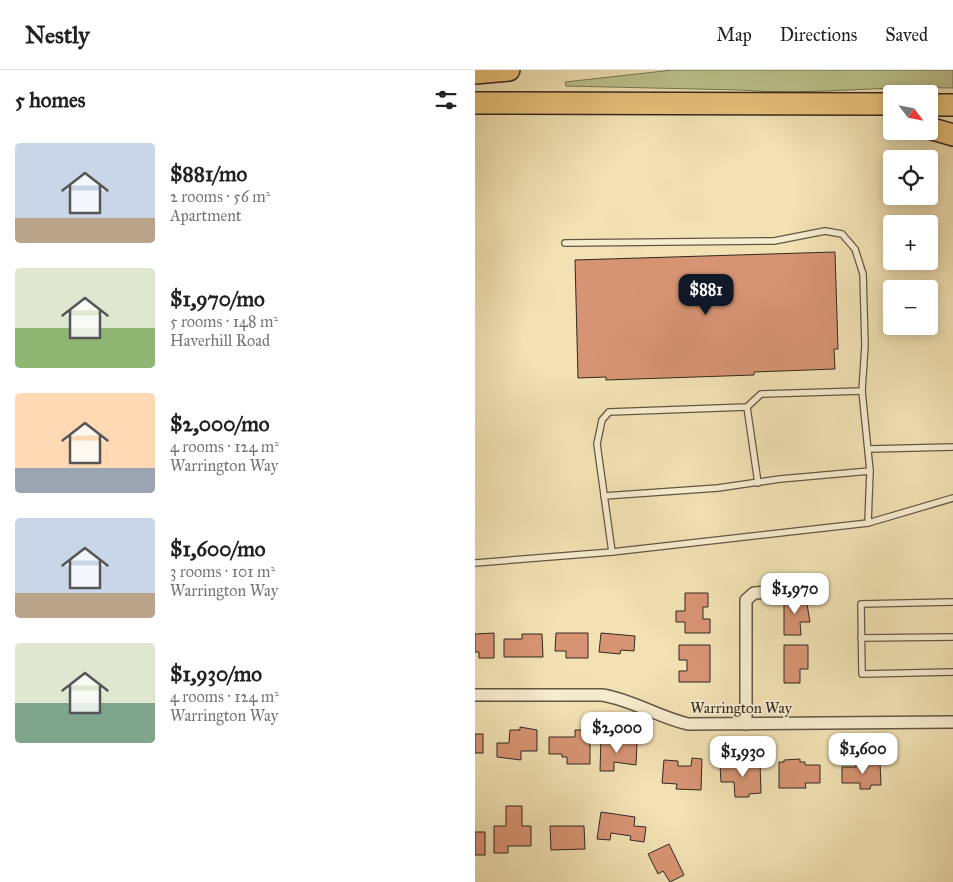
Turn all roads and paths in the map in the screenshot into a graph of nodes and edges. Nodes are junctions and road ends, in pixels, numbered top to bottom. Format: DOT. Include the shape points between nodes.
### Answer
graph roads {
  1 [pos="509,70"];
  2 [pos="475,73"];
  3 [pos="475,103"];
  4 [pos="837,104"];
  5 [pos="883,104"];
  6 [pos="938,105"];
  7 [pos="953,105"];
  8 [pos="883,116"];
  9 [pos="938,130"];
  10 [pos="953,134"];
  11 [pos="565,243"];
  12 [pos="862,391"];
  13 [pos="747,407"];
  14 [pos="953,447"];
  15 [pos="870,449"];
  16 [pos="870,470"];
  17 [pos="759,483"];
  18 [pos="604,496"];
  19 [pos="953,498"];
  20 [pos="868,522"];
  21 [pos="613,552"];
  22 [pos="475,563"];
  23 [pos="770,592"];
  24 [pos="953,602"];
  25 [pos="953,637"];
  26 [pos="861,638"];
  27 [pos="953,672"];
  28 [pos="475,695"];
  29 [pos="953,722"];
  30 [pos="746,724"];
  1 -- 2 [label="highway"];
  3 -- 4 [label="highway"];
  4 -- 5 [label="highway"];
  4 -- 8 [label="highway"];
  6 -- 7 [label="highway"];
  9 -- 10 [label="highway"];
  11 -- 12 [label="lane" via="774,241 825,231 842,234 855,248 863,274 865,345"];
  12 -- 13 [label="lane" via="761,394"];
  12 -- 15 [label="lane"];
  13 -- 17 [label="lane"];
  13 -- 18 [label="lane" via="609,412 602,420 597,444"];
  14 -- 15 [label="lane"];
  15 -- 16 [label="lane"];
  16 -- 17 [label="lane"];
  16 -- 20 [label="lane"];
  17 -- 18 [label="lane"];
  18 -- 21 [label="lane"];
  19 -- 20 [label="lane"];
  20 -- 21 [label="lane"];
  21 -- 22 [label="lane"];
  23 -- 30 [label="street" via="754,593 746,600"];
  24 -- 26 [label="lane" via="861,604"];
  25 -- 26 [label="lane"];
  26 -- 27 [label="lane" via="862,674"];
  28 -- 30 [label="street, Warrington Way" via="602,695 620,698 688,724"];
  29 -- 30 [label="street, Warrington Way"];
}
